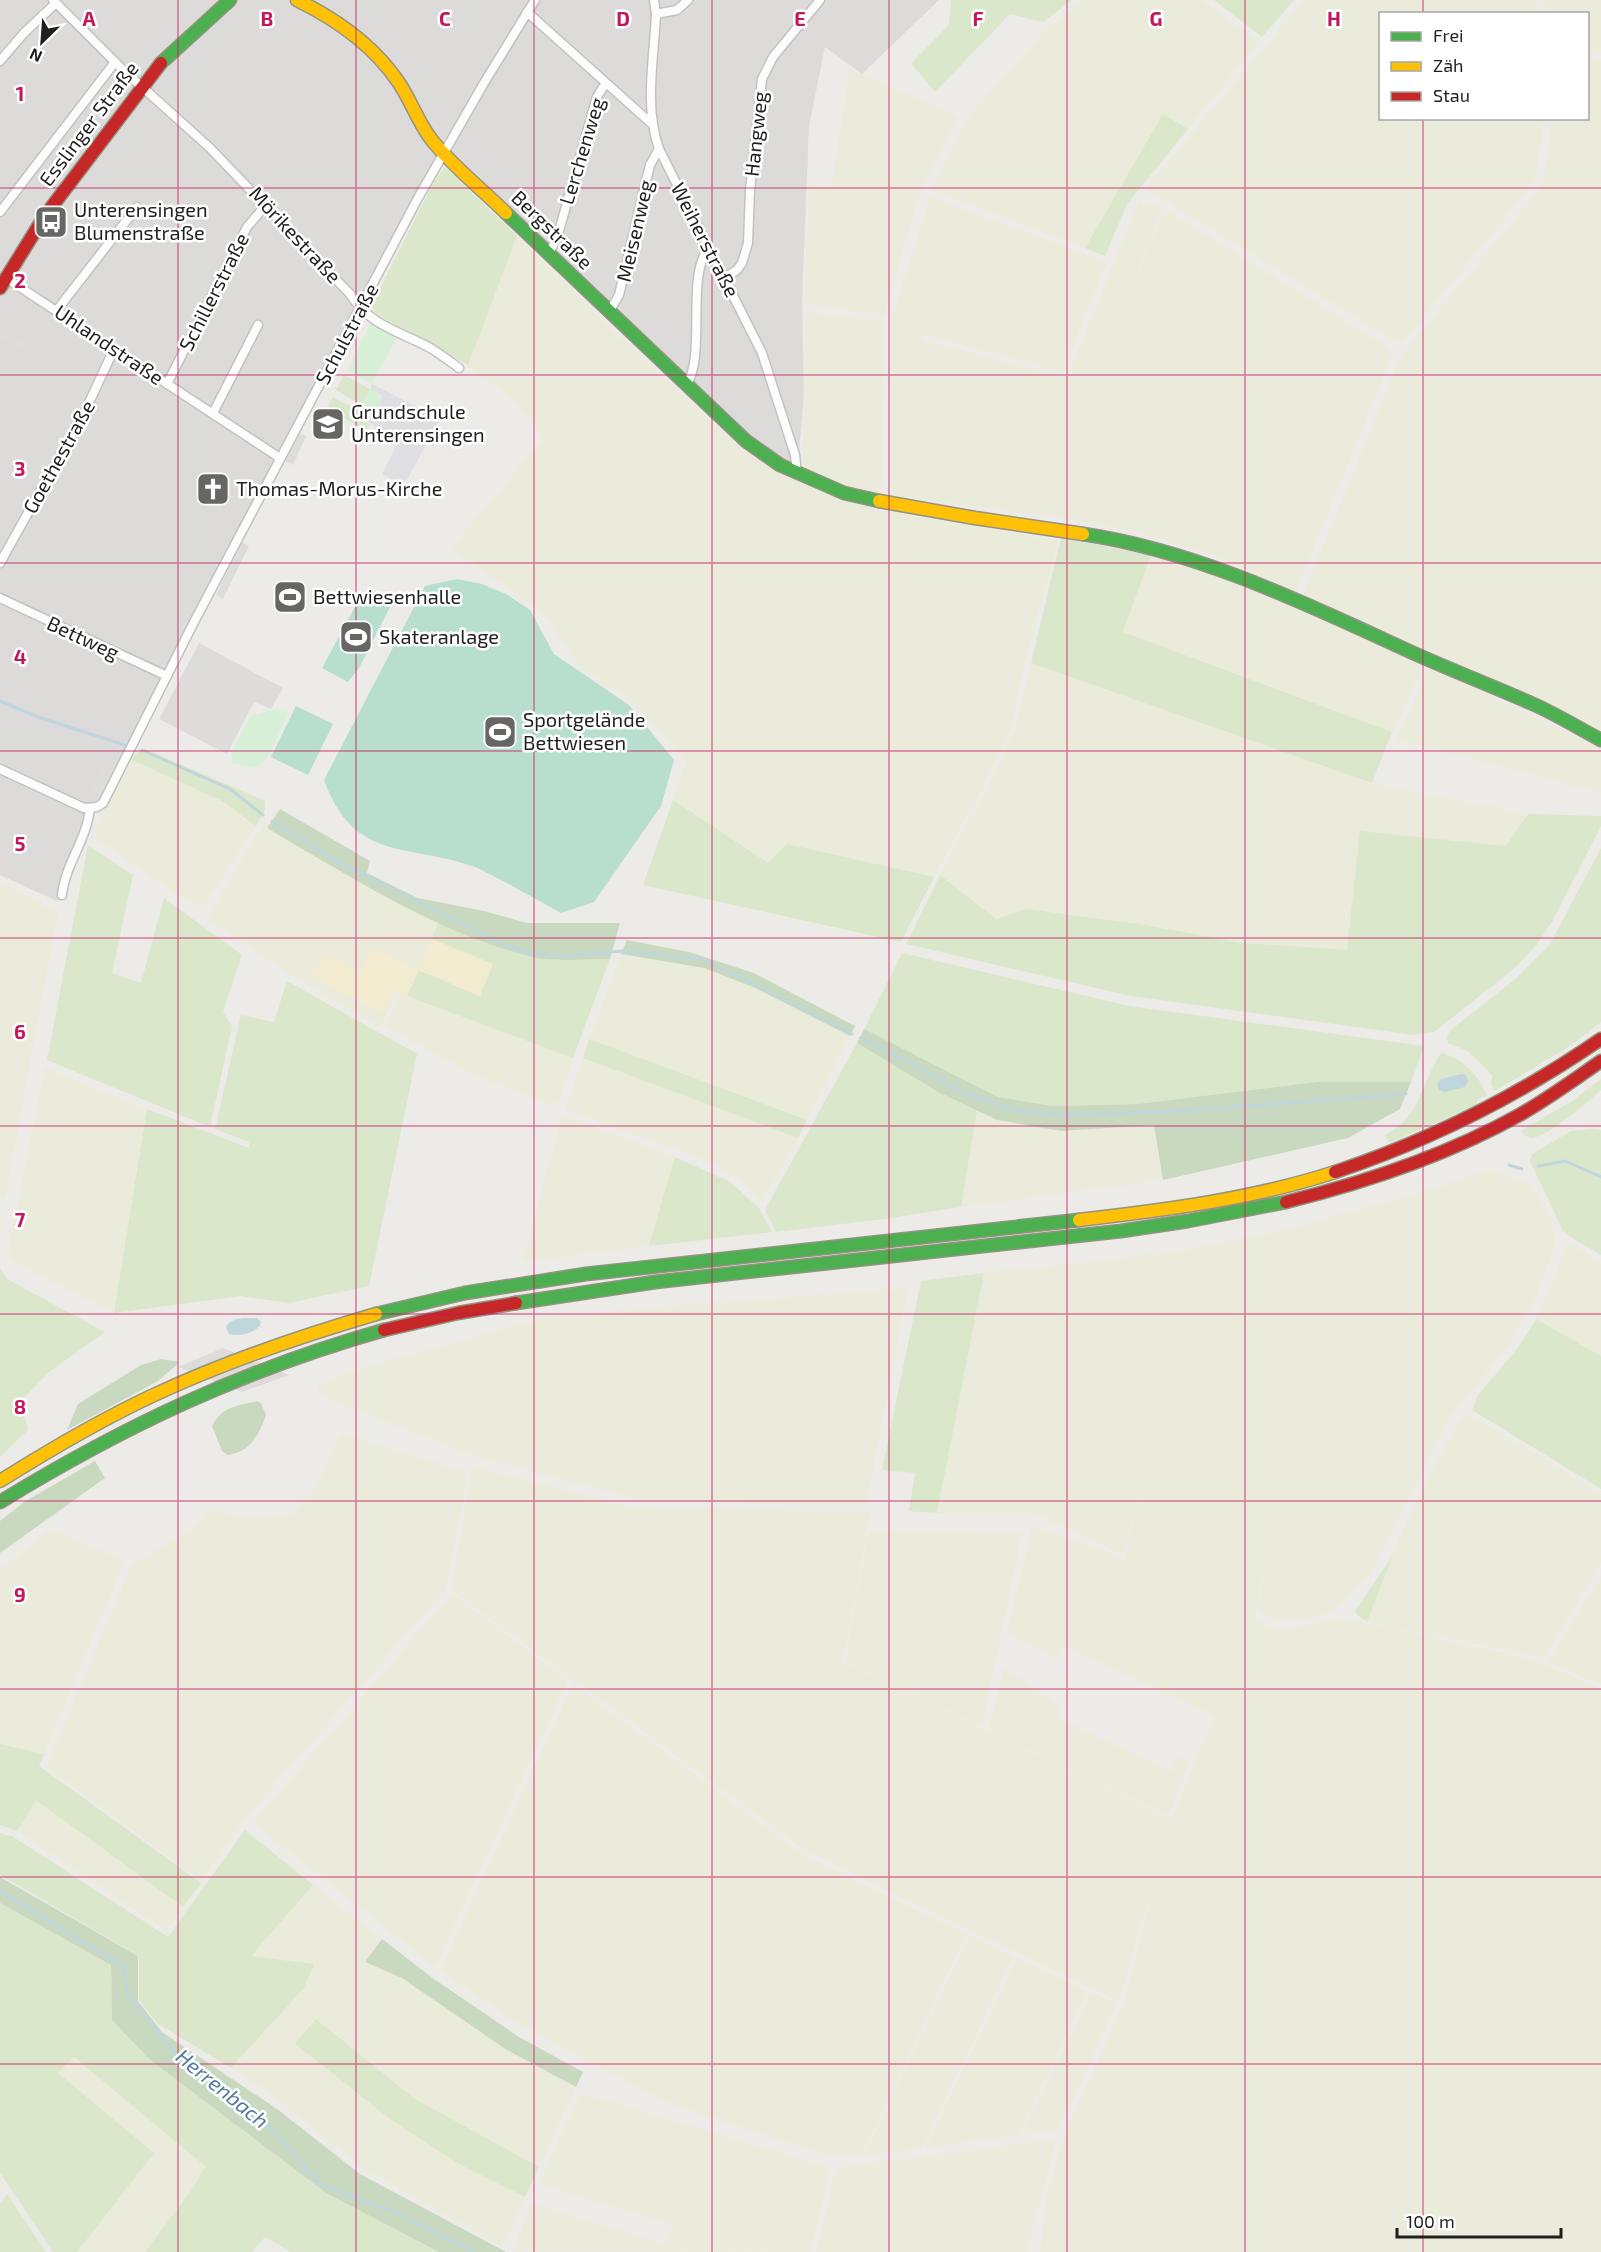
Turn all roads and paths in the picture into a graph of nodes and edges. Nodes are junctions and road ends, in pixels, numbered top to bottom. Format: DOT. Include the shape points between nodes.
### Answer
graph roads {
  1 [pos="230,0"];
  2 [pos="297,0"];
  3 [pos="536,0"];
  4 [pos="654,0"];
  5 [pos="688,0"];
  6 [pos="820,0"];
  7 [pos="54,2"];
  8 [pos="313,4"];
  9 [pos="527,12"];
  10 [pos="656,14"];
  11 [pos="0,61"];
  12 [pos="116,62"];
  13 [pos="605,84"];
  14 [pos="142,86"];
  15 [pos="651,124"];
  16 [pos="659,149"];
  17 [pos="444,153"];
  18 [pos="266,205"];
  19 [pos="137,207"];
  20 [pos="0,212"];
  21 [pos="709,248"];
  22 [pos="549,253"];
  23 [pos="4,277"];
  24 [pos="724,278"];
  25 [pos="360,309"];
  26 [pos="57,310"];
  27 [pos="609,312"];
  28 [pos="258,326"];
  29 [pos="114,348"];
  30 [pos="459,368"];
  31 [pos="167,384"];
  32 [pos="686,386"];
  33 [pos="213,413"];
  34 [pos="280,458"];
  35 [pos="797,473"];
  36 [pos="0,563"];
  37 [pos="0,598"];
  38 [pos="167,676"];
  39 [pos="1601,740"];
  40 [pos="0,769"];
  41 [pos="90,808"];
  42 [pos="62,895"];
  43 [pos="1601,1039"];
  44 [pos="1601,1061"];
  45 [pos="0,1481"];
  46 [pos="0,1502"];
  1 -- 14 [label="main road, Esslinger Straße" via="170,53"];
  2 -- 8 [label="main road, Bergstraße"];
  3 -- 9 [label="street, Schulstraße"];
  4 -- 10 [label="street, Weiherstraße"];
  5 -- 10 [label="street" via="677,10"];
  6 -- 24 [label="street, Hangweg" via="773,57 762,79 748,243 742,263"];
  7 -- 11 [label="street"];
  7 -- 12 [label="street, Mörikestraße"];
  8 -- 17 [label="main road, Bergstraße" via="387,68 425,131"];
  9 -- 13 [label="street"];
  9 -- 17 [label="street, Schulstraße"];
  10 -- 15 [label="street, Weiherstraße"];
  12 -- 14 [label="street, Mörikestraße"];
  12 -- 20 [label="street"];
  13 -- 15 [label="street"];
  13 -- 22 [label="street, Lerchenweg" via="597,97 557,238"];
  14 -- 18 [label="street, Mörikestraße"];
  14 -- 23 [label="main road, Esslinger Straße"];
  15 -- 16 [label="street, Weiherstraße"];
  16 -- 21 [label="street, Weiherstraße"];
  16 -- 27 [label="street, Meisenweg" via="650,165 619,295"];
  17 -- 22 [label="main road, Bergstraße"];
  17 -- 25 [label="street, Schulstraße"];
  18 -- 25 [label="street, Mörikestraße"];
  18 -- 31 [label="street, Schillerstraße" via="247,227"];
  19 -- 26 [label="street"];
  21 -- 24 [label="street, Weiherstraße"];
  21 -- 32 [label="street" via="701,263 693,369"];
  22 -- 27 [label="main road, Bergstraße"];
  23 -- 26 [label="street, Uhlandstraße"];
  24 -- 35 [label="street, Weiherstraße" via="762,353 795,455"];
  25 -- 30 [label="street, Mörikestraße"];
  25 -- 34 [label="street, Schulstraße"];
  26 -- 29 [label="street, Uhlandstraße"];
  27 -- 32 [label="main road, Bergstraße"];
  28 -- 33 [label="street"];
  29 -- 31 [label="street, Uhlandstraße"];
  29 -- 36 [label="street, Goethestraße" via="86,409"];
  31 -- 33 [label="street, Uhlandstraße"];
  32 -- 35 [label="main road, Bergstraße" via="757,450"];
  33 -- 34 [label="street, Uhlandstraße"];
  34 -- 38 [label="street, Schulstraße"];
  35 -- 39 [label="main road, Bergstraße" via="844,493 1119,539 1215,568 1298,600 1535,705"];
  37 -- 38 [label="street, Bettweg"];
  38 -- 41 [label="street, Schulstraße" via="103,803"];
  40 -- 41 [label="street"];
  41 -- 42 [label="street"];
  43 -- 45 [label="main road" via="1513,1096 1429,1137 1298,1182 1232,1197 1105,1216 645,1266 517,1284 383,1312 326,1328 197,1375 98,1424"];
  44 -- 46 [label="main road" via="1524,1112 1489,1130 1429,1157 1298,1201 1126,1231 529,1300 366,1335 227,1382 118,1434"];
}
